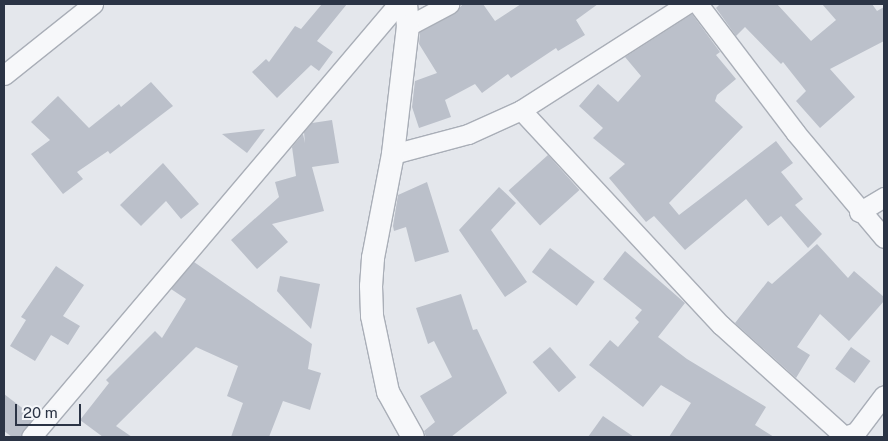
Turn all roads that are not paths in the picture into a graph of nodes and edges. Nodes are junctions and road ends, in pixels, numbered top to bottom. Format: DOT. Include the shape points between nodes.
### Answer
graph roads {
  1 [pos="93,4"];
  2 [pos="398,4"];
  3 [pos="406,4"];
  4 [pos="449,4"];
  5 [pos="687,4"];
  6 [pos="698,4"];
  7 [pos="408,26"];
  8 [pos="4,75"];
  9 [pos="521,110"];
  10 [pos="393,154"];
  11 [pos="884,197"];
  12 [pos="859,212"];
  13 [pos="884,238"];
  14 [pos="884,395"];
  15 [pos="31,437"];
  16 [pos="413,437"];
  1 -- 8 [label="street"];
  2 -- 15 [label="street"];
  3 -- 7 [label="street"];
  4 -- 7 [label="street"];
  5 -- 9 [label="street"];
  6 -- 12 [label="street"];
  7 -- 10 [label="street"];
  9 -- 10 [label="street" via="468,134"];
  9 -- 14 [label="street" via="722,325 844,436 856,432"];
  10 -- 16 [label="street" via="373,258 372,316 388,392"];
  11 -- 12 [label="street"];
  12 -- 13 [label="street"];
}
